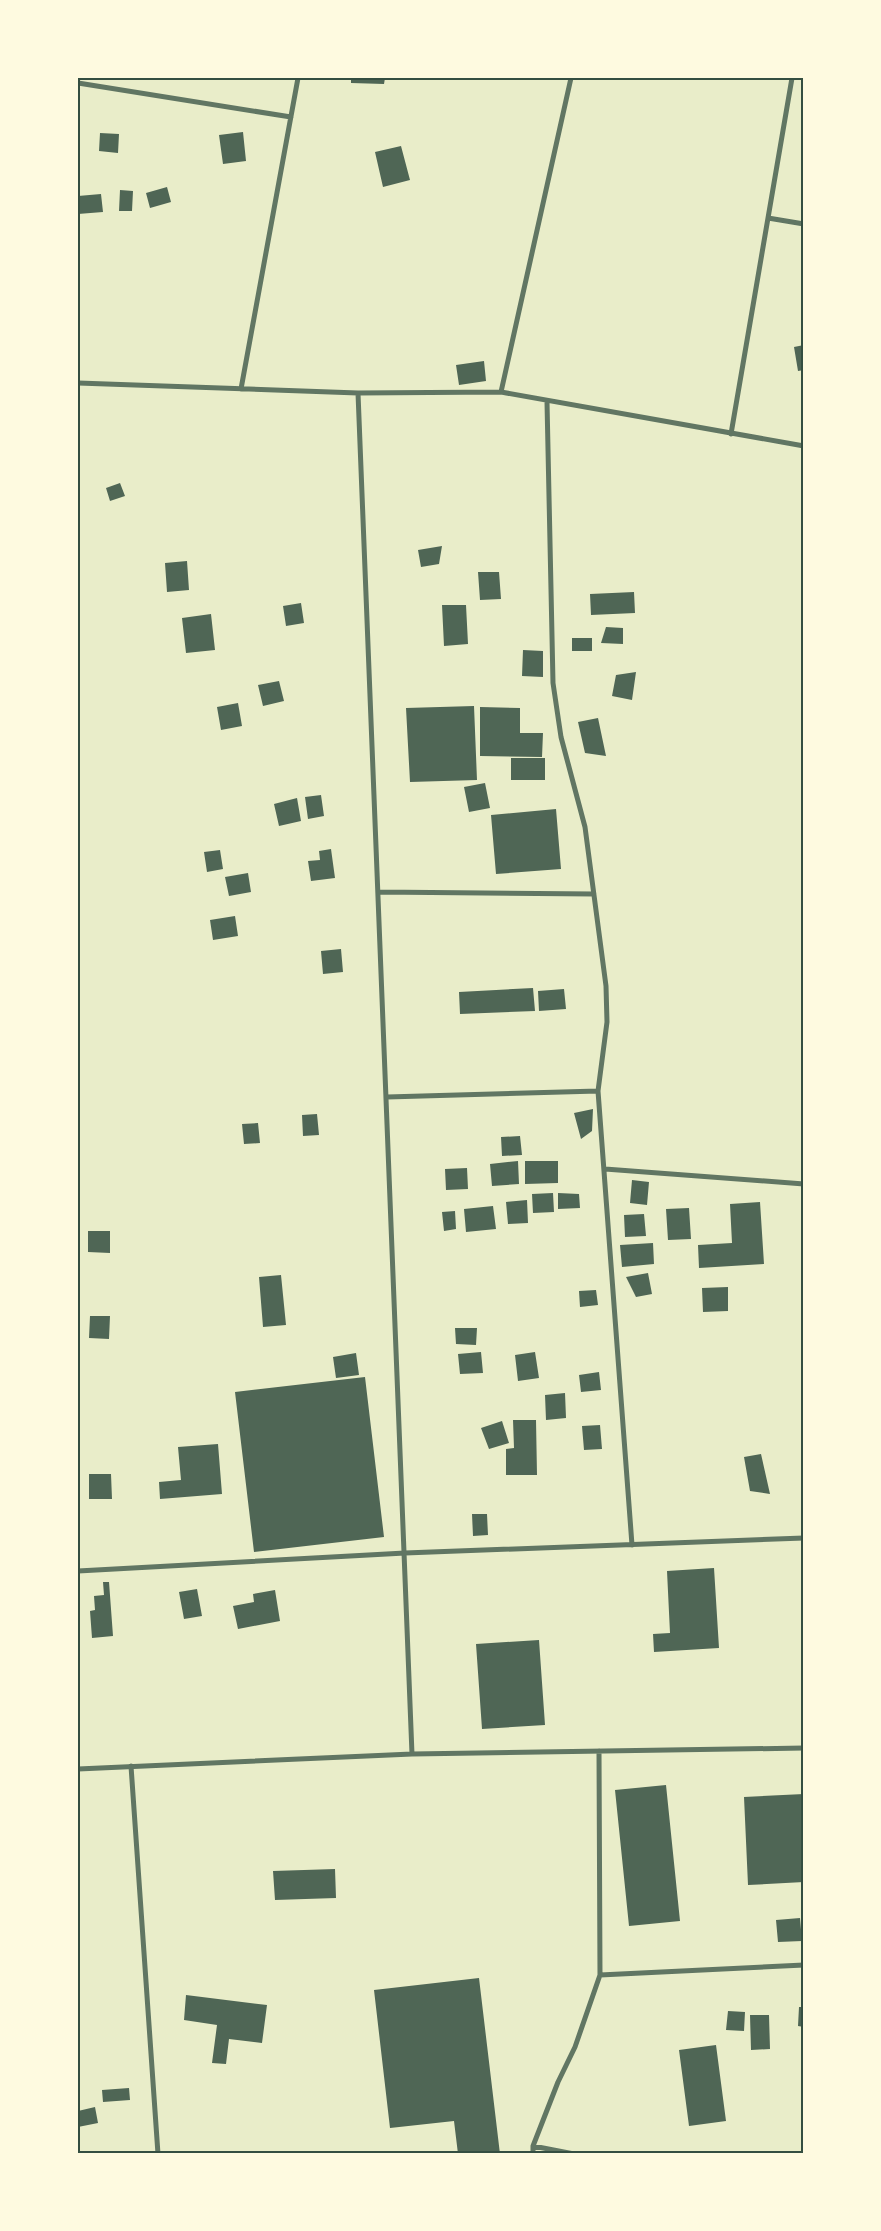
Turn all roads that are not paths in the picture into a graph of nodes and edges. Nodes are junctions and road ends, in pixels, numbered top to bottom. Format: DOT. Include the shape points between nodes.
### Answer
graph roads {
  1 [pos="298,78"];
  2 [pos="571,78"];
  3 [pos="792,78"];
  4 [pos="78,84"];
  5 [pos="291,117"];
  6 [pos="768,218"];
  7 [pos="804,224"];
  8 [pos="78,383"];
  9 [pos="241,389"];
  10 [pos="501,392"];
  11 [pos="358,393"];
  12 [pos="547,402"];
  13 [pos="731,434"];
  14 [pos="804,446"];
  15 [pos="378,892"];
  16 [pos="594,894"];
  17 [pos="598,1090"];
  18 [pos="387,1097"];
  19 [pos="605,1169"];
  20 [pos="804,1184"];
  21 [pos="804,1538"];
  22 [pos="632,1545"];
  23 [pos="405,1554"];
  24 [pos="78,1571"];
  25 [pos="804,1748"];
  26 [pos="600,1752"];
  27 [pos="412,1754"];
  28 [pos="132,1766"];
  29 [pos="78,1769"];
  30 [pos="804,1966"];
  31 [pos="600,1975"];
  32 [pos="533,2146"];
  33 [pos="158,2154"];
  34 [pos="533,2154"];
  35 [pos="574,2154"];
  1 -- 5 [label="street"];
  2 -- 10 [label="street"];
  3 -- 6 [label="street"];
  4 -- 5 [label="street"];
  5 -- 9 [label="street"];
  6 -- 7 [label="street"];
  6 -- 13 [label="street"];
  8 -- 9 [label="street"];
  9 -- 11 [label="street"];
  10 -- 11 [label="street"];
  10 -- 12 [label="street"];
  11 -- 15 [label="street"];
  12 -- 13 [label="street"];
  12 -- 16 [label="street" via="553,683 561,736 585,827"];
  13 -- 14 [label="street"];
  15 -- 16 [label="street"];
  15 -- 18 [label="street"];
  16 -- 17 [label="street" via="607,995 607,1022"];
  17 -- 18 [label="street"];
  17 -- 19 [label="street"];
  18 -- 23 [label="street"];
  19 -- 20 [label="street"];
  19 -- 22 [label="street"];
  21 -- 22 [label="street"];
  22 -- 23 [label="street"];
  23 -- 24 [label="street"];
  23 -- 27 [label="street"];
  25 -- 26 [label="street"];
  26 -- 27 [label="street"];
  26 -- 31 [label="street"];
  27 -- 28 [label="street"];
  28 -- 29 [label="street"];
  28 -- 33 [label="street"];
  30 -- 31 [label="street"];
  31 -- 32 [label="street" via="575,2047"];
  32 -- 34 [label="street"];
  32 -- 35 [label="street"];
}
